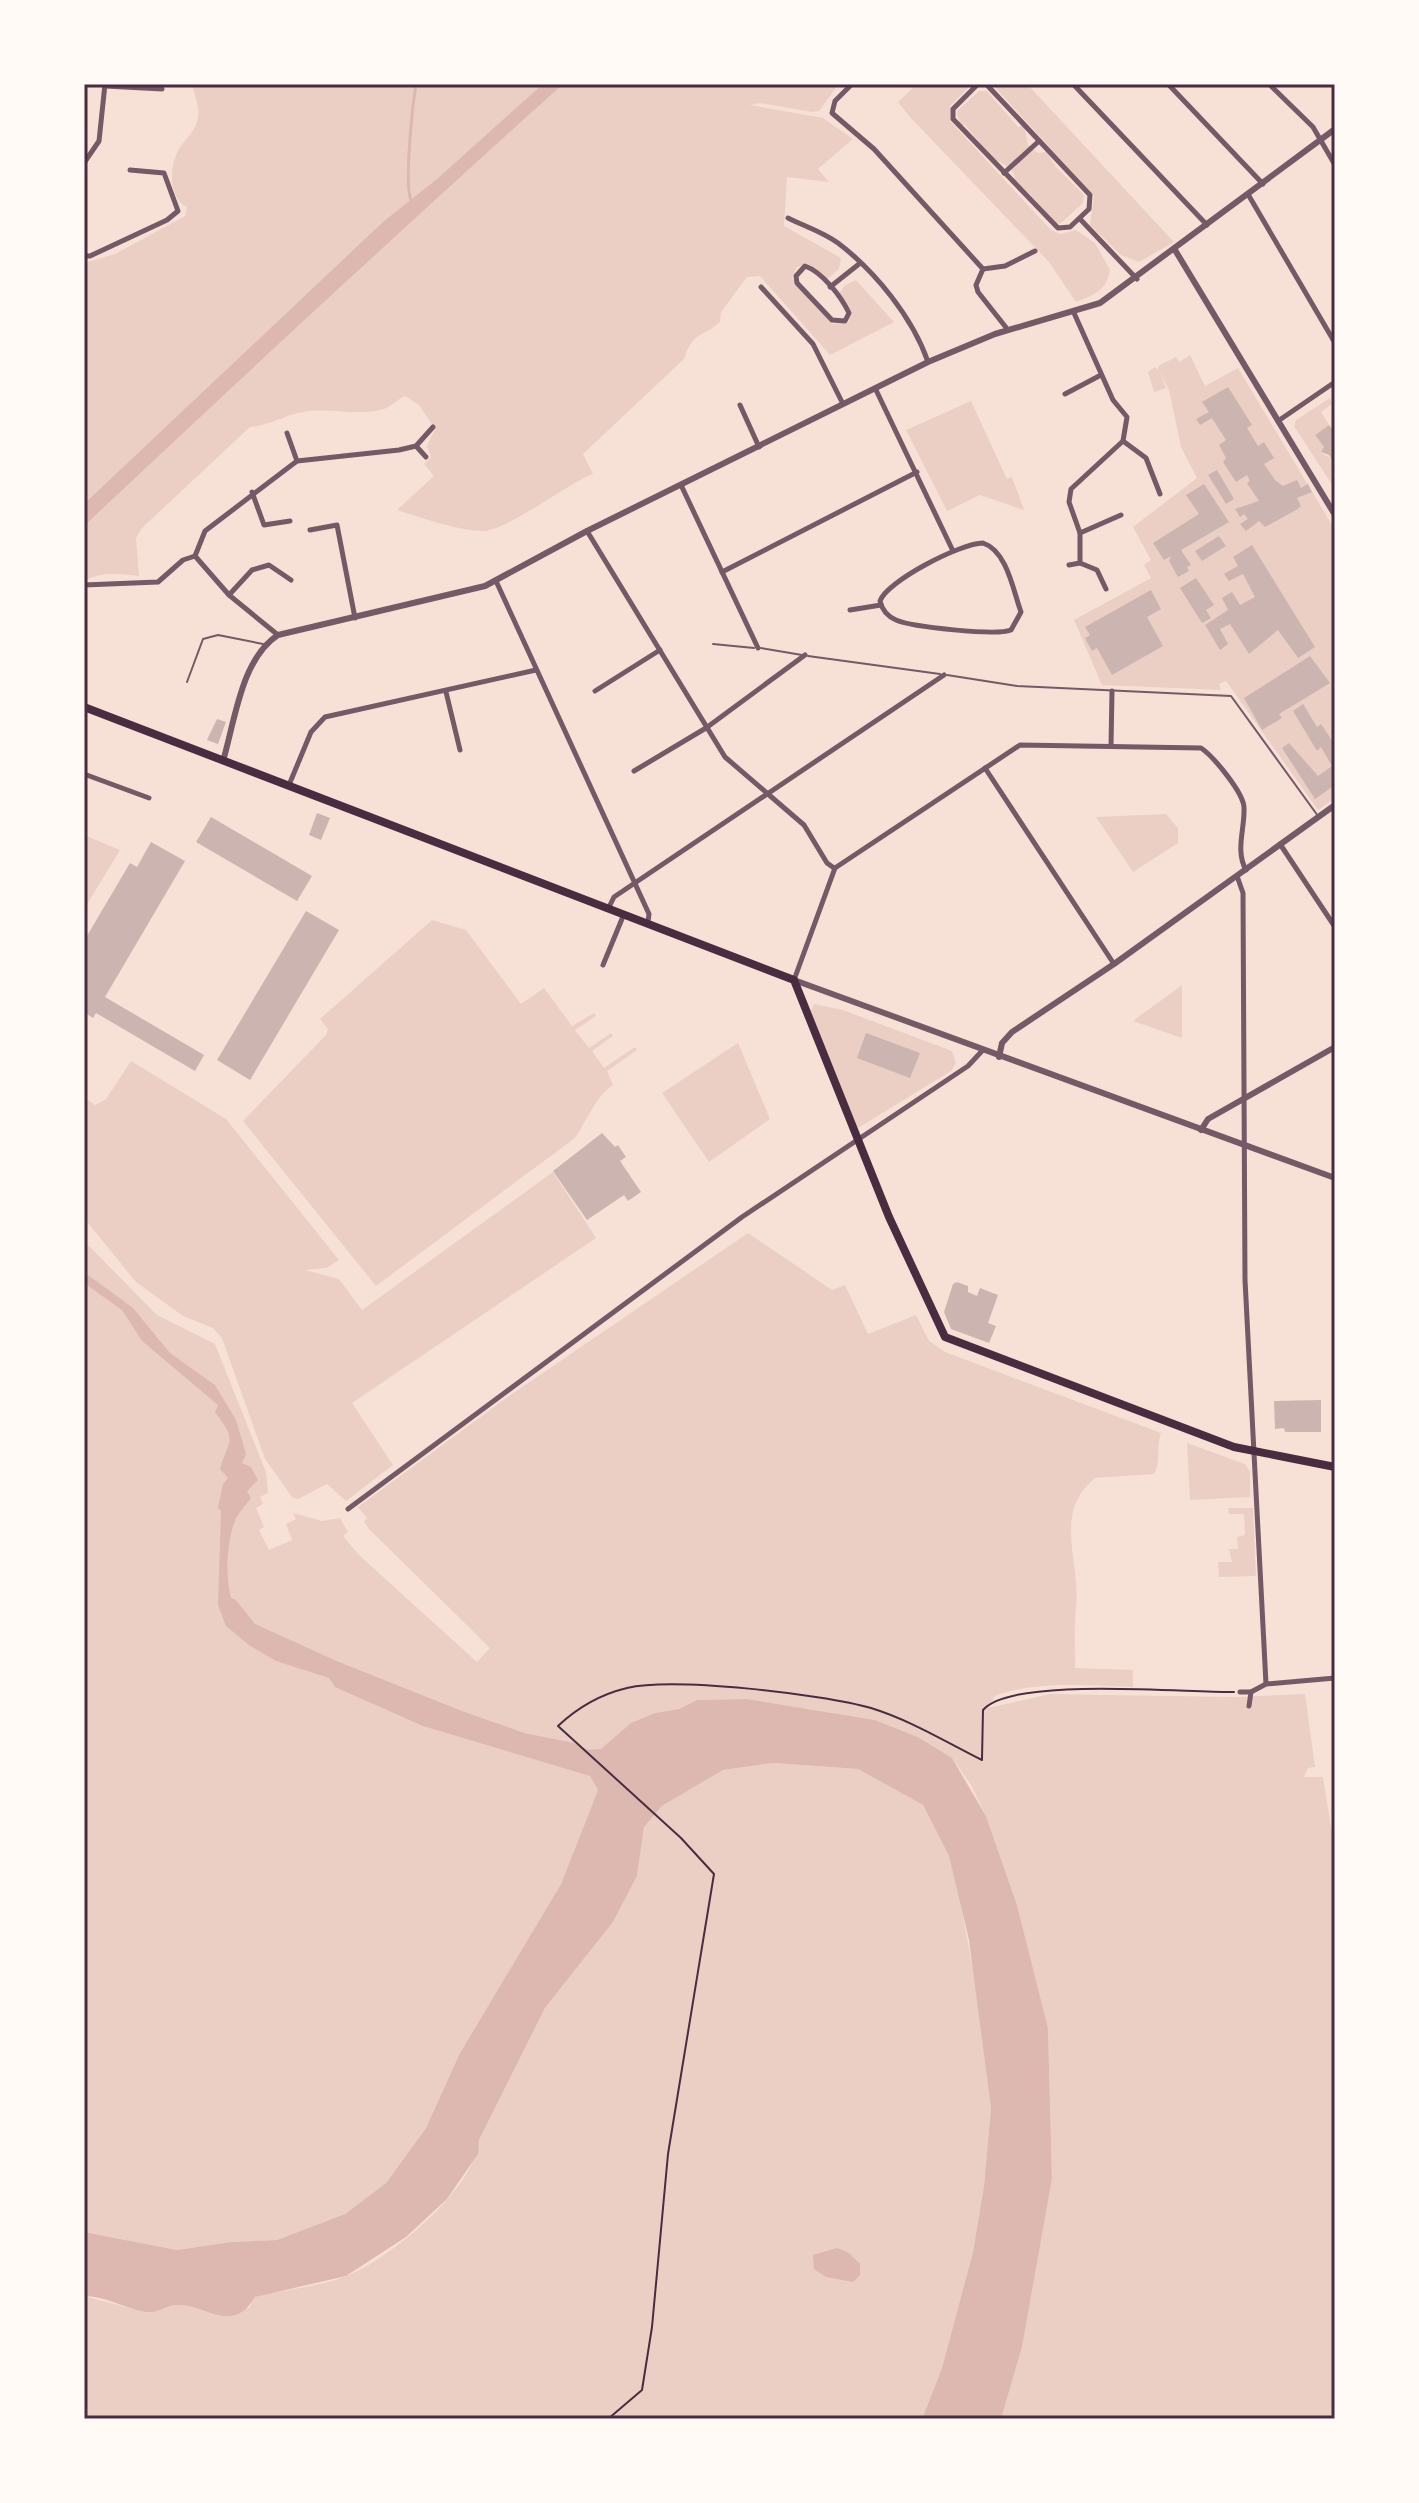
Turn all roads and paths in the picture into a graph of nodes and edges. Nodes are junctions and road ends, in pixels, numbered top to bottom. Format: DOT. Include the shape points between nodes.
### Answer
graph roads {
  1 [pos="852,84"];
  2 [pos="978,84"];
  3 [pos="986,84"];
  4 [pos="1073,84"];
  5 [pos="1168,84"];
  6 [pos="1269,84"];
  7 [pos="105,85"];
  8 [pos="143,86"];
  9 [pos="162,89"];
  10 [pos="1335,129"];
  11 [pos="1039,141"];
  12 [pos="1321,141"];
  13 [pos="84,163"];
  14 [pos="1335,165"];
  15 [pos="130,170"];
  16 [pos="1004,173"];
  17 [pos="1263,184"];
  18 [pos="1249,196"];
  19 [pos="788,218"];
  20 [pos="1080,219"];
  21 [pos="1208,226"];
  22 [pos="1175,250"];
  23 [pos="1035,251"];
  24 [pos="84,256"];
  25 [pos="859,264"];
  26 [pos="983,269"];
  27 [pos="1137,279"];
  28 [pos="761,287"];
  29 [pos="830,287"];
  30 [pos="1074,313"];
  31 [pos="1008,330"];
  32 [pos="1335,343"];
  33 [pos="928,362"];
  34 [pos="1101,375"];
  35 [pos="1335,382"];
  36 [pos="876,390"];
  37 [pos="1065,394"];
  38 [pos="843,404"];
  39 [pos="740,405"];
  40 [pos="1277,421"];
  41 [pos="433,427"];
  42 [pos="287,433"];
  43 [pos="1123,441"];
  44 [pos="416,446"];
  45 [pos="759,447"];
  46 [pos="426,457"];
  47 [pos="297,461"];
  48 [pos="917,472"];
  49 [pos="681,485"];
  50 [pos="252,492"];
  51 [pos="1160,494"];
  52 [pos="1121,515"];
  53 [pos="1335,515"];
  54 [pos="290,521"];
  55 [pos="310,530"];
  56 [pos="587,531"];
  57 [pos="1080,533"];
  58 [pos="954,551"];
  59 [pos="195,556"];
  60 [pos="1080,563"];
  61 [pos="1069,565"];
  62 [pos="722,572"];
  63 [pos="291,580"];
  64 [pos="496,581"];
  65 [pos="84,585"];
  66 [pos="1106,589"];
  67 [pos="229,595"];
  68 [pos="881,605"];
  69 [pos="850,610"];
  70 [pos="355,618"];
  71 [pos="278,635"];
  72 [pos="263,644"];
  73 [pos="713,644"];
  74 [pos="758,648"];
  75 [pos="660,650"];
  76 [pos="805,655"];
  77 [pos="536,670"];
  78 [pos="944,675"];
  79 [pos="187,682"];
  80 [pos="595,691"];
  81 [pos="1112,691"];
  82 [pos="446,692"];
  83 [pos="84,707"];
  84 [pos="706,728"];
  85 [pos="1111,746"];
  86 [pos="460,750"];
  87 [pos="223,761"];
  88 [pos="985,768"];
  89 [pos="634,771"];
  90 [pos="84,774"];
  91 [pos="288,788"];
  92 [pos="767,794"];
  93 [pos="149,798"];
  94 [pos="1335,805"];
  95 [pos="1319,817"];
  96 [pos="1280,844"];
  97 [pos="835,868"];
  98 [pos="1246,870"];
  99 [pos="1237,876"];
  100 [pos="634,883"];
  101 [pos="609,907"];
  102 [pos="625,913"];
  103 [pos="648,922"];
  104 [pos="1335,927"];
  105 [pos="1114,964"];
  106 [pos="603,965"];
  107 [pos="794,980"];
  108 [pos="1335,1047"];
  109 [pos="982,1051"];
  110 [pos="999,1057"];
  111 [pos="1246,1097"];
  112 [pos="1201,1130"];
  113 [pos="857,1141"];
  114 [pos="1245,1146"];
  115 [pos="1335,1178"];
  116 [pos="1254,1451"];
  117 [pos="1335,1467"];
  118 [pos="348,1509"];
  119 [pos="1335,1678"];
  120 [pos="1266,1684"];
  121 [pos="1240,1692"];
  122 [pos="1251,1692"];
  123 [pos="1249,1706"];
  124 [pos="608,2419"];
  1 -- 26 [label="street" via="835,101 832,113 874,149"];
  2 -- 16 [label="street" via="952,115"];
  3 -- 11 [label="street"];
  4 -- 21 [label="street"];
  5 -- 17 [label="street"];
  6 -- 12 [label="street"];
  7 -- 8 [label="street"];
  7 -- 13 [label="street" via="99,141"];
  8 -- 9 [label="street"];
  10 -- 12 [label="street"];
  11 -- 16 [label="street"];
  11 -- 20 [label="street" via="1090,195 1089,209"];
  12 -- 14 [label="street"];
  12 -- 17 [label="street"];
  15 -- 24 [label="street" via="164,173 178,211"];
  16 -- 20 [label="street" via="1058,228"];
  17 -- 18 [label="street"];
  18 -- 21 [label="street"];
  18 -- 32 [label="street"];
  19 -- 25 [label="street" via="836,241"];
  20 -- 27 [label="street"];
  21 -- 22 [label="street"];
  22 -- 27 [label="street"];
  22 -- 40 [label="street"];
  23 -- 26 [label="street" via="1005,266"];
  25 -- 29 [label="street"];
  25 -- 33 [label="street" via="917,334"];
  26 -- 31 [label="street" via="978,292"];
  27 -- 30 [label="street" via="1113,297"];
  28 -- 38 [label="street" via="813,344"];
  29 -- 29 [label="street" via="809,267 796,276 832,320 845,321 847,309"];
  30 -- 31 [label="street"];
  30 -- 34 [label="street"];
  31 -- 33 [label="street"];
  33 -- 36 [label="street"];
  34 -- 37 [label="street"];
  34 -- 43 [label="street" via="1127,417"];
  35 -- 40 [label="street"];
  36 -- 38 [label="street"];
  36 -- 48 [label="street"];
  38 -- 45 [label="street"];
  39 -- 45 [label="street"];
  40 -- 53 [label="street"];
  41 -- 44 [label="street"];
  42 -- 47 [label="street"];
  43 -- 51 [label="street" via="1146,458"];
  43 -- 57 [label="street" via="1071,489 1069,502"];
  44 -- 46 [label="street"];
  44 -- 47 [label="street"];
  45 -- 49 [label="street"];
  47 -- 50 [label="street"];
  48 -- 58 [label="street"];
  48 -- 62 [label="street"];
  49 -- 56 [label="street"];
  49 -- 62 [label="street"];
  50 -- 54 [label="street" via="264,525"];
  50 -- 59 [label="street" via="205,531"];
  52 -- 57 [label="street"];
  55 -- 70 [label="street" via="337,525"];
  56 -- 64 [label="street"];
  56 -- 75 [label="street"];
  57 -- 60 [label="street"];
  58 -- 68 [label="street" via="887,587"];
  58 -- 68 [label="street" via="983,543 1000,556 1021,612 1011,630 899,621"];
  59 -- 65 [label="street" via="158,582"];
  59 -- 67 [label="street"];
  60 -- 61 [label="street"];
  60 -- 66 [label="street" via="1097,570"];
  62 -- 74 [label="street"];
  63 -- 67 [label="street" via="269,565 252,570"];
  64 -- 70 [label="street"];
  64 -- 77 [label="street"];
  67 -- 71 [label="street"];
  68 -- 69 [label="street"];
  70 -- 71 [label="street"];
  71 -- 72 [label="street"];
  72 -- 79 [label="lane" via="218,635 203,639"];
  72 -- 87 [label="street"];
  73 -- 74 [label="lane"];
  74 -- 76 [label="lane"];
  75 -- 80 [label="street"];
  75 -- 84 [label="street"];
  76 -- 78 [label="lane"];
  76 -- 84 [label="street"];
  77 -- 82 [label="street"];
  77 -- 100 [label="street"];
  78 -- 81 [label="lane" via="1017,686"];
  78 -- 92 [label="street"];
  81 -- 85 [label="street"];
  81 -- 95 [label="lane" via="1231,696"];
  82 -- 86 [label="street"];
  82 -- 91 [label="street" via="325,717 311,732"];
  83 -- 87 [label="main road"];
  84 -- 89 [label="street"];
  84 -- 92 [label="street" via="730,764"];
  85 -- 88 [label="street" via="1020,745"];
  85 -- 98 [label="street" via="1193,747 1210,754 1243,801 1241,853"];
  87 -- 91 [label="main road"];
  88 -- 97 [label="street"];
  88 -- 105 [label="street"];
  90 -- 93 [label="street"];
  91 -- 101 [label="main road"];
  92 -- 97 [label="street" via="804,825"];
  92 -- 100 [label="street"];
  94 -- 95 [label="street"];
  95 -- 96 [label="street"];
  96 -- 98 [label="street"];
  96 -- 104 [label="street"];
  97 -- 107 [label="street"];
  98 -- 99 [label="street"];
  99 -- 105 [label="street"];
  99 -- 111 [label="street" via="1243,893"];
  100 -- 101 [label="street"];
  100 -- 103 [label="street"];
  101 -- 102 [label="main road"];
  102 -- 103 [label="main road"];
  102 -- 106 [label="street"];
  103 -- 107 [label="main road"];
  105 -- 110 [label="street" via="1012,1032"];
  107 -- 109 [label="street"];
  107 -- 113 [label="main road"];
  108 -- 111 [label="street"];
  109 -- 110 [label="street"];
  109 -- 113 [label="street"];
  110 -- 112 [label="street"];
  111 -- 112 [label="street" via="1208,1119"];
  111 -- 114 [label="street"];
  112 -- 114 [label="street"];
  113 -- 116 [label="main road" via="945,1337"];
  113 -- 118 [label="street" via="742,1217"];
  114 -- 115 [label="street"];
  114 -- 116 [label="street"];
  116 -- 117 [label="main road"];
  116 -- 120 [label="street"];
  119 -- 120 [label="street"];
  120 -- 122 [label="street"];
  121 -- 122 [label="street"];
  121 -- 124 [label="path" via="1082,1689 1012,1696 983,1710 982,1760 871,1708 777,1693 663,1684 619,1690 558,1726 714,1874 670,2143 642,2390"];
  122 -- 123 [label="street"];
}
